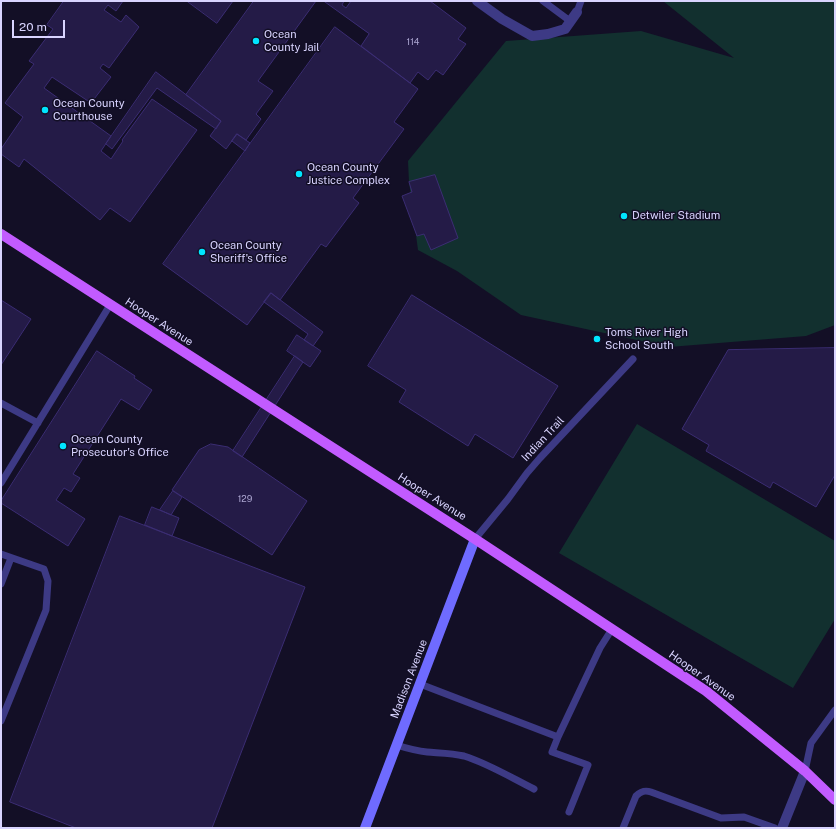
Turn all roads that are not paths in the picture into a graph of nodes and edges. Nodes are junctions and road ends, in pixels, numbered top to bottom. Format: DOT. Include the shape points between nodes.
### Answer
graph roads {
  1 [pos="477,1"];
  2 [pos="543,1"];
  3 [pos="581,1"];
  4 [pos="577,12"];
  5 [pos="570,21"];
  6 [pos="1,234"];
  7 [pos="110,305"];
  8 [pos="633,359"];
  9 [pos="1,403"];
  10 [pos="38,423"];
  11 [pos="1,483"];
  12 [pos="475,538"];
  13 [pos="1,554"];
  14 [pos="11,558"];
  15 [pos="1,584"];
  16 [pos="612,629"];
  17 [pos="420,684"];
  18 [pos="835,710"];
  19 [pos="1,721"];
  20 [pos="558,737"];
  21 [pos="396,745"];
  22 [pos="805,771"];
  23 [pos="534,789"];
  24 [pos="835,800"];
  25 [pos="569,812"];
  26 [pos="365,828"];
  27 [pos="623,828"];
  28 [pos="775,828"];
  29 [pos="782,828"];
  1 -- 5 [label="street" via="532,36 565,29"];
  2 -- 5 [label="lane"];
  3 -- 4 [label="lane"];
  4 -- 5 [label="street"];
  6 -- 7 [label="main road, Hooper Avenue"];
  7 -- 10 [label="lane"];
  7 -- 12 [label="main road, Hooper Avenue"];
  8 -- 12 [label="lane, Indian Trail" via="540,458"];
  9 -- 10 [label="lane"];
  10 -- 11 [label="lane"];
  12 -- 16 [label="main road, Hooper Avenue"];
  12 -- 17 [label="street, Madison Avenue"];
  13 -- 14 [label="lane"];
  14 -- 15 [label="lane"];
  14 -- 19 [label="lane" via="44,569 48,581 46,610"];
  16 -- 20 [label="lane" via="600,648"];
  16 -- 22 [label="main road, Hooper Avenue" via="706,690"];
  17 -- 20 [label="lane"];
  17 -- 21 [label="street, Madison Avenue"];
  18 -- 22 [label="lane" via="811,743"];
  20 -- 25 [label="lane" via="552,752 588,765"];
  21 -- 23 [label="lane" via="473,759"];
  21 -- 26 [label="street, Madison Avenue"];
  22 -- 24 [label="main road, Hooper Avenue"];
  22 -- 29 [label="street"];
  27 -- 28 [label="lane" via="636,796 645,791 721,818 744,817"];
}
